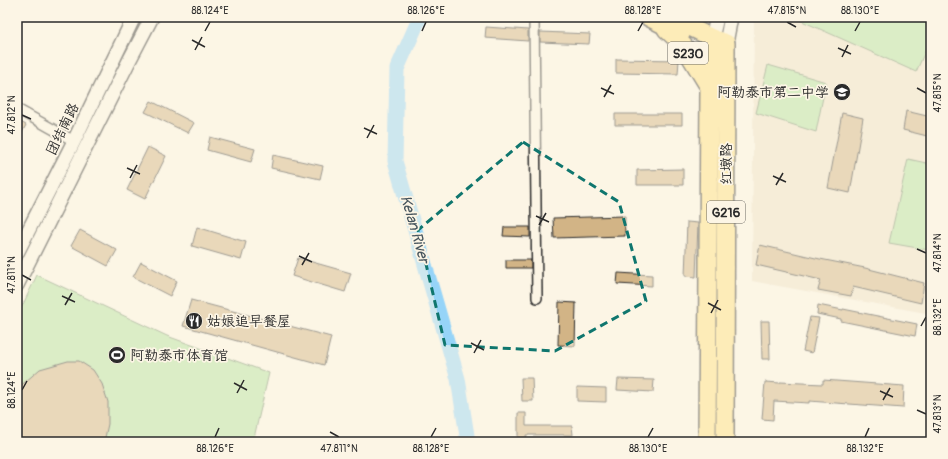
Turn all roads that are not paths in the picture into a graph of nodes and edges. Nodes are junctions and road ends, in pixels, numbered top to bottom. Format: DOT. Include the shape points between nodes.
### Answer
graph roads {
  1 [pos="134,17"];
  2 [pos="152,17"];
  3 [pos="534,17"];
  4 [pos="702,17"];
  5 [pos="717,17"];
  6 [pos="731,17"];
  7 [pos="664,20"];
  8 [pos="719,46"];
  9 [pos="709,87"];
  10 [pos="17,109"];
  11 [pos="74,141"];
  12 [pos="17,253"];
  13 [pos="17,285"];
  14 [pos="537,298"];
  15 [pos="707,442"];
  16 [pos="725,442"];
  1 -- 11 [label="main road, 团结南路"];
  2 -- 13 [label="main road"];
  3 -- 14 [label="street"];
  4 -- 7 [label="highway" via="696,20"];
  5 -- 8 [label="main road"];
  6 -- 8 [label="main road"];
  7 -- 8 [label="highway"];
  7 -- 9 [label="highway, S230" via="684,46"];
  8 -- 9 [label="highway, G216"];
  8 -- 16 [label="highway, 红墩路 / G216"];
  9 -- 15 [label="highway, 红墩路 / G216"];
  10 -- 11 [label="street"];
  11 -- 12 [label="main road, 团结南路"];
}
